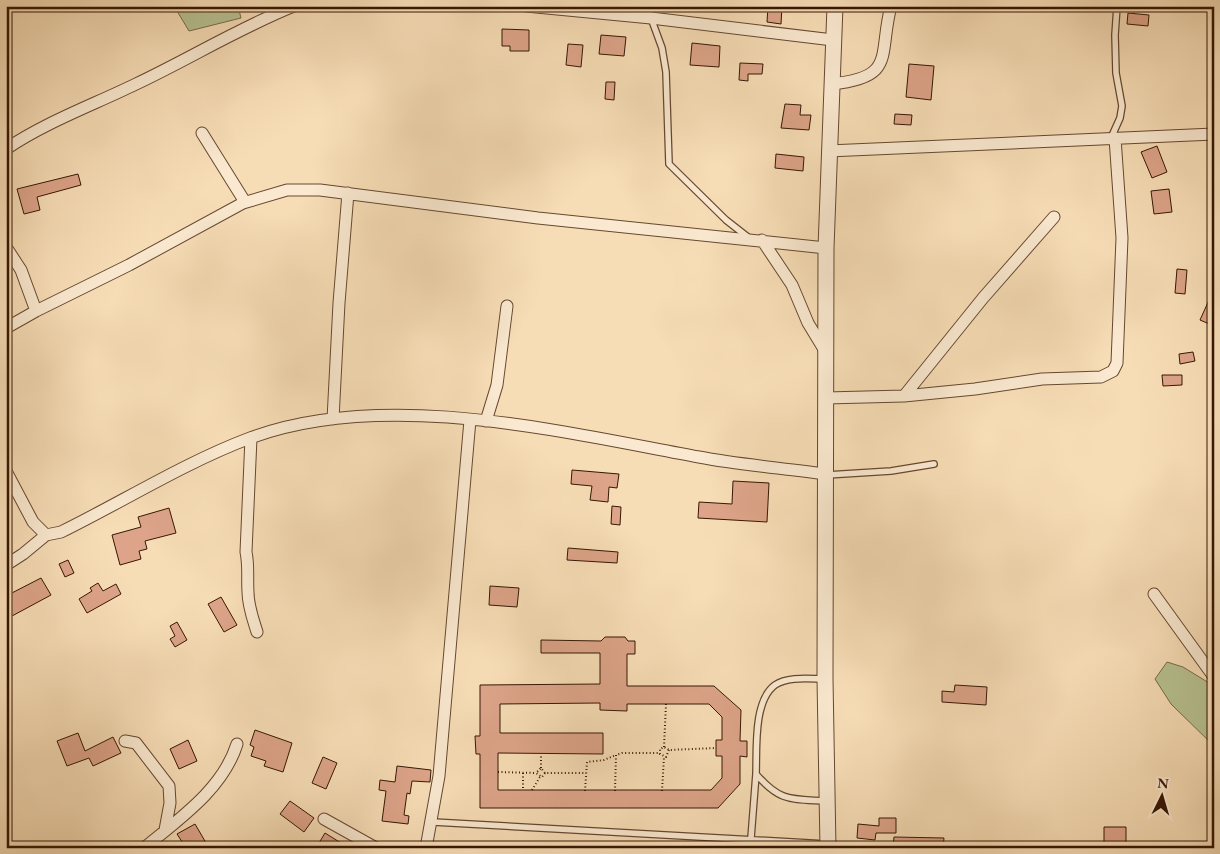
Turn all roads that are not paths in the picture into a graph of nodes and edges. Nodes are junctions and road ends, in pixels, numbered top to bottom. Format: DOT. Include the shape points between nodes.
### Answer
graph roads {
  1 [pos="294,6"];
  2 [pos="526,6"];
  3 [pos="634,6"];
  4 [pos="835,6"];
  5 [pos="892,6"];
  6 [pos="1117,6"];
  7 [pos="651,18"];
  8 [pos="834,40"];
  9 [pos="831,84"];
  10 [pos="202,133"];
  11 [pos="1214,134"];
  12 [pos="1113,138"];
  13 [pos="6,149"];
  14 [pos="828,151"];
  15 [pos="348,193"];
  16 [pos="245,202"];
  17 [pos="1054,217"];
  18 [pos="756,240"];
  19 [pos="6,247"];
  20 [pos="826,248"];
  21 [pos="508,306"];
  22 [pos="36,311"];
  23 [pos="6,328"];
  24 [pos="826,351"];
  25 [pos="904,396"];
  26 [pos="826,398"];
  27 [pos="333,419"];
  28 [pos="470,420"];
  29 [pos="486,421"];
  30 [pos="251,438"];
  31 [pos="934,464"];
  32 [pos="6,471"];
  33 [pos="825,475"];
  34 [pos="46,535"];
  35 [pos="6,565"];
  36 [pos="1154,594"];
  37 [pos="257,632"];
  38 [pos="1214,677"];
  39 [pos="825,679"];
  40 [pos="125,741"];
  41 [pos="237,744"];
  42 [pos="756,774"];
  43 [pos="827,801"];
  44 [pos="324,820"];
  45 [pos="433,822"];
  46 [pos="164,830"];
  47 [pos="751,838"];
  48 [pos="828,846"];
  49 [pos="144,848"];
  50 [pos="376,848"];
  51 [pos="426,848"];
  1 -- 13 [label="street" via="137,84 97,100"];
  2 -- 7 [label="street"];
  3 -- 7 [label="street"];
  4 -- 8 [label="street"];
  5 -- 9 [label="street" via="884,60 877,69 851,82"];
  6 -- 12 [label="lane" via="1116,73 1122,106"];
  7 -- 8 [label="street"];
  7 -- 18 [label="lane" via="662,48 666,72 669,164 726,220"];
  8 -- 9 [label="street"];
  9 -- 14 [label="street"];
  10 -- 16 [label="street"];
  11 -- 12 [label="street"];
  12 -- 14 [label="street"];
  12 -- 25 [label="street" via="1122,238 1117,363 1112,371 1101,377 1042,378"];
  14 -- 20 [label="street"];
  15 -- 16 [label="street" via="287,190"];
  15 -- 18 [label="street" via="538,218"];
  15 -- 27 [label="street"];
  16 -- 22 [label="street"];
  17 -- 25 [label="street"];
  18 -- 20 [label="street"];
  18 -- 24 [label="street" via="792,285 808,323"];
  19 -- 22 [label="street" via="21,270"];
  20 -- 24 [label="street"];
  21 -- 29 [label="street" via="497,386"];
  22 -- 23 [label="street"];
  24 -- 26 [label="street"];
  25 -- 26 [label="street"];
  26 -- 33 [label="street"];
  27 -- 28 [label="street" via="386,416"];
  27 -- 30 [label="street"];
  28 -- 29 [label="street"];
  28 -- 45 [label="street"];
  29 -- 33 [label="street"];
  30 -- 34 [label="street" via="158,481 61,532"];
  30 -- 37 [label="street" via="246,552 249,601"];
  31 -- 33 [label="lane" via="891,471"];
  32 -- 34 [label="street" via="33,522"];
  33 -- 39 [label="street"];
  34 -- 35 [label="street"];
  36 -- 38 [label="street"];
  39 -- 42 [label="lane" via="785,681 775,685 766,696 758,725"];
  39 -- 43 [label="street"];
  40 -- 46 [label="street" via="136,743 169,786 170,803"];
  41 -- 46 [label="street" via="220,777 189,810"];
  42 -- 43 [label="lane" via="782,797"];
  42 -- 47 [label="lane"];
  43 -- 48 [label="street"];
  44 -- 50 [label="street"];
  45 -- 47 [label="lane" via="621,834"];
  45 -- 51 [label="street"];
  46 -- 49 [label="street"];
  47 -- 48 [label="lane"];
}
